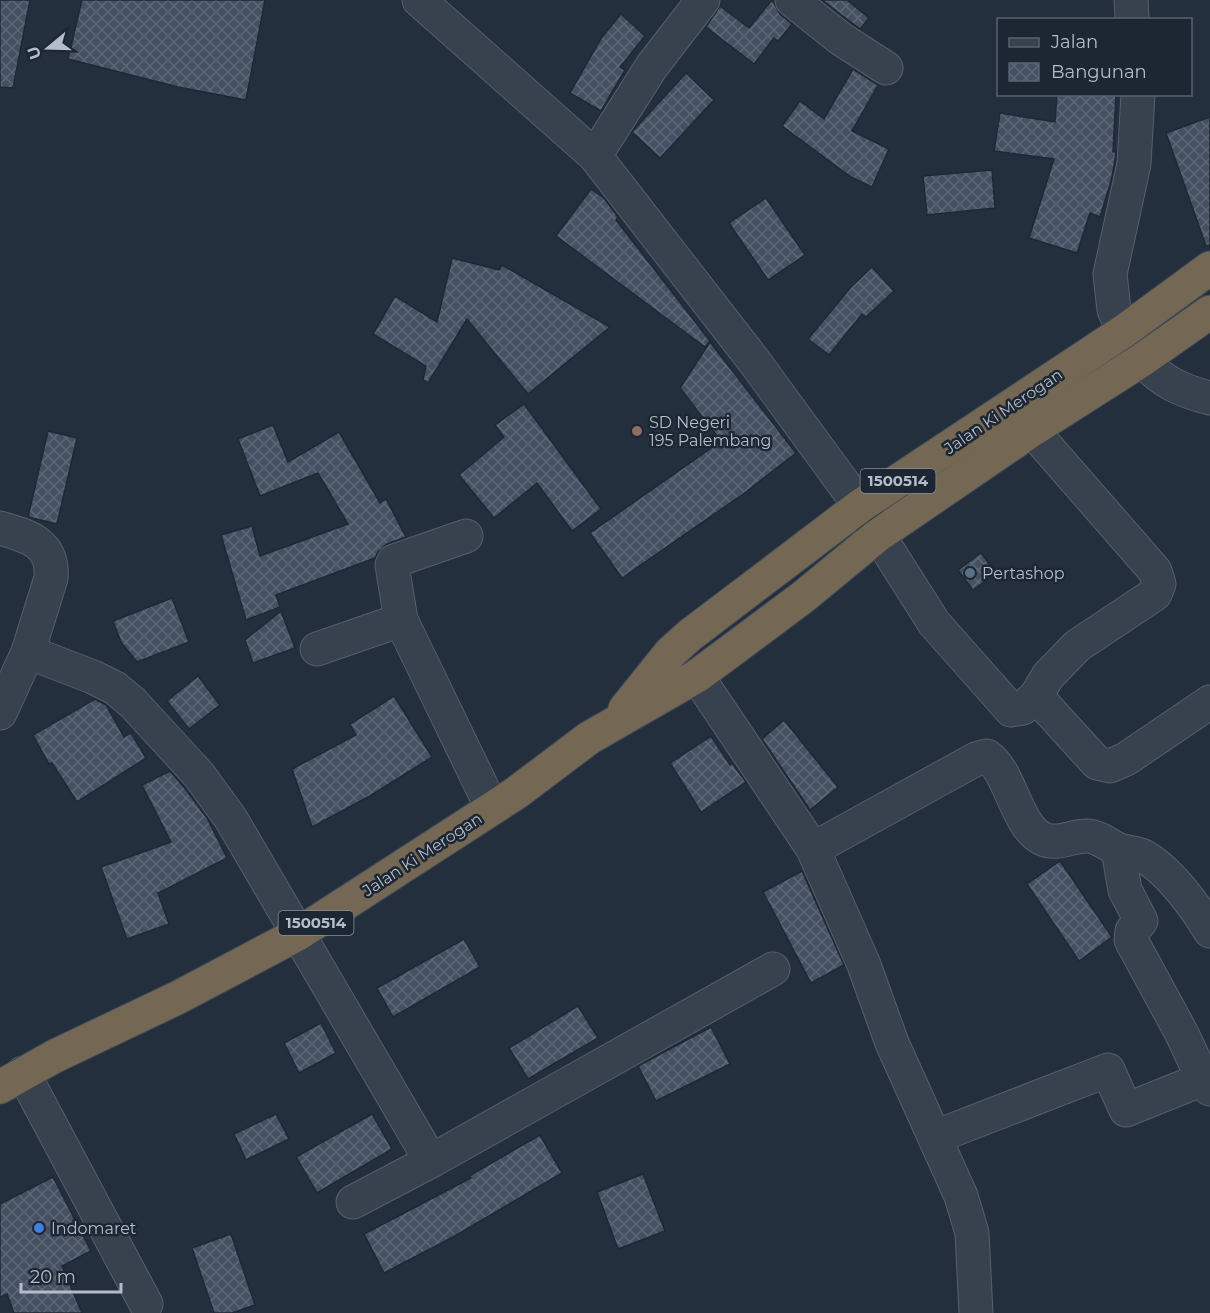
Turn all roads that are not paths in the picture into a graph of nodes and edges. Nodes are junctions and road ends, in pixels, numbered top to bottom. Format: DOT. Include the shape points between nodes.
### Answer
graph roads {
  1 [pos="419,0"];
  2 [pos="703,0"];
  3 [pos="792,0"];
  4 [pos="1131,0"];
  5 [pos="1132,18"];
  6 [pos="886,68"];
  7 [pos="1138,96"];
  8 [pos="595,156"];
  9 [pos="1210,268"];
  10 [pos="1210,312"];
  11 [pos="1124,331"];
  12 [pos="1142,360"];
  13 [pos="1210,398"];
  14 [pos="1021,425"];
  15 [pos="860,506"];
  16 [pos="0,528"];
  17 [pos="466,536"];
  18 [pos="878,536"];
  19 [pos="401,620"];
  20 [pos="317,649"];
  21 [pos="28,652"];
  22 [pos="697,676"];
  23 [pos="1036,696"];
  24 [pos="1210,702"];
  25 [pos="0,713"];
  26 [pos="612,724"];
  27 [pos="492,808"];
  28 [pos="813,849"];
  29 [pos="1118,850"];
  30 [pos="1210,931"];
  31 [pos="298,934"];
  32 [pos="773,969"];
  33 [pos="11,1080"];
  34 [pos="1207,1084"];
  35 [pos="935,1137"];
  36 [pos="431,1161"];
  37 [pos="353,1202"];
  38 [pos="146,1304"];
  39 [pos="976,1313"];
  1 -- 8 [label="street"];
  2 -- 8 [label="street" via="652,66"];
  3 -- 6 [label="street"];
  4 -- 5 [label="street"];
  7 -- 11 [label="street" via="1134,164 1110,274 1114,310"];
  8 -- 15 [label="street" via="754,361"];
  9 -- 11 [label="highway, Jalan Ki Merogan / 1500514"];
  10 -- 12 [label="highway, Jalan Ki Merogan / 1500514"];
  11 -- 12 [label="highway"];
  11 -- 14 [label="highway, Jalan Ki Merogan / 1500514"];
  12 -- 13 [label="street" via="1156,375 1187,393"];
  12 -- 14 [label="highway, Jalan Ki Merogan / 1500514"];
  14 -- 15 [label="highway, Jalan Ki Merogan / 1500514"];
  14 -- 18 [label="highway, Jalan Ki Merogan / 1500514"];
  14 -- 23 [label="street" via="1155,571 1159,584 1155,594 1077,646 1048,676"];
  15 -- 18 [label="street"];
  15 -- 26 [label="highway, Jalan Ki Merogan / 1500514" via="690,635 670,653"];
  16 -- 21 [label="street" via="36,542 52,567"];
  17 -- 19 [label="street" via="394,561"];
  18 -- 22 [label="highway, Jalan Ki Merogan / 1500514"];
  18 -- 23 [label="street" via="934,623 1011,710 1023,708"];
  19 -- 20 [label="street"];
  19 -- 27 [label="street"];
  21 -- 25 [label="street"];
  21 -- 31 [label="street" via="93,677 133,703 199,776 231,819"];
  22 -- 26 [label="highway, Jalan Ki Merogan / 1500514"];
  22 -- 28 [label="street"];
  23 -- 24 [label="street" via="1097,763 1110,766"];
  26 -- 27 [label="highway, Jalan Ki Merogan / 1500514"];
  27 -- 31 [label="highway, Jalan Ki Merogan / 1500514"];
  28 -- 29 [label="street" via="984,756 997,766 1031,830 1043,839 1066,841 1086,836"];
  28 -- 35 [label="street"];
  29 -- 30 [label="street" via="1138,854 1155,864 1178,887"];
  29 -- 34 [label="street" via="1125,890 1141,921 1132,931 1131,940"];
  31 -- 33 [label="highway, Jalan Ki Merogan / 1500514"];
  31 -- 36 [label="street"];
  32 -- 36 [label="street"];
  33 -- 38 [label="street"];
  34 -- 35 [label="street" via="1126,1110 1108,1070"];
  35 -- 39 [label="street" via="961,1196 972,1233"];
  36 -- 37 [label="street"];
}
